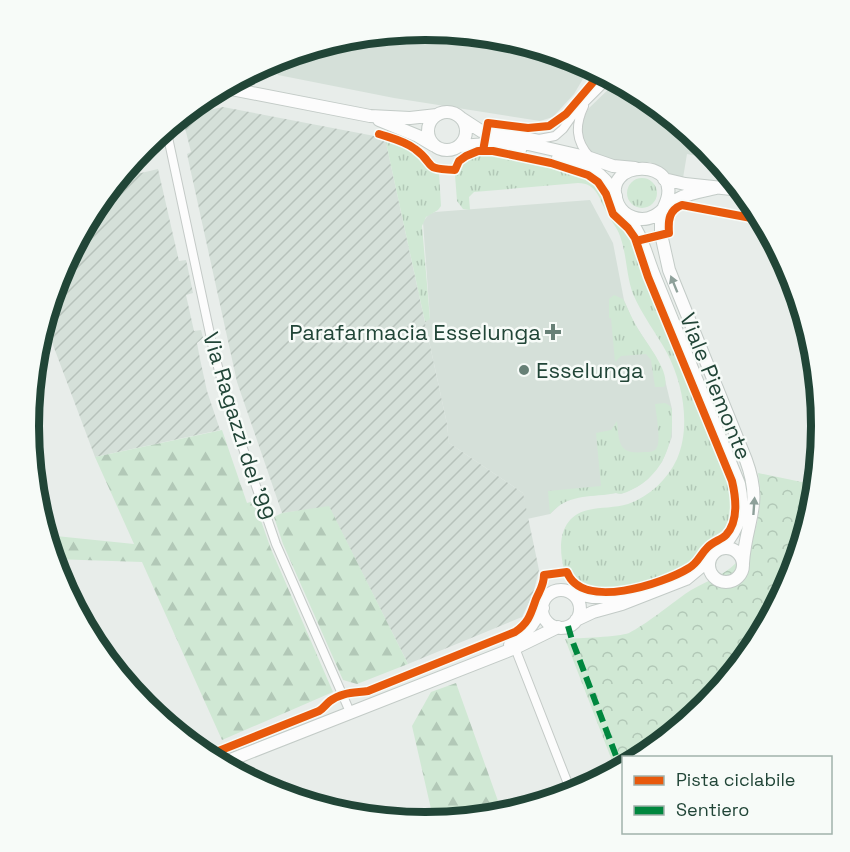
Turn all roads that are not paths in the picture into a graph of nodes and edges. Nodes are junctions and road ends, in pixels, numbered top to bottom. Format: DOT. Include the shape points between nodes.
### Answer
graph roads {
  1 [pos="603,84"];
  2 [pos="236,90"];
  3 [pos="585,104"];
  4 [pos="436,115"];
  5 [pos="370,116"];
  6 [pos="461,118"];
  7 [pos="491,134"];
  8 [pos="168,138"];
  9 [pos="433,145"];
  10 [pos="459,146"];
  11 [pos="590,158"];
  12 [pos="635,168"];
  13 [pos="664,179"];
  14 [pos="716,188"];
  15 [pos="729,189"];
  16 [pos="616,197"];
  17 [pos="663,209"];
  18 [pos="624,212"];
  19 [pos="722,548"];
  20 [pos="709,560"];
  21 [pos="743,563"];
  22 [pos="686,579"];
  23 [pos="717,580"];
  24 [pos="572,593"];
  25 [pos="641,596"];
  26 [pos="543,608"];
  27 [pos="576,620"];
  28 [pos="558,627"];
  29 [pos="509,649"];
  30 [pos="350,712"];
  31 [pos="231,760"];
  32 [pos="568,785"];
  1 -- 3 [label="street"];
  2 -- 5 [label="street"];
  3 -- 7 [label="street" via="561,132 551,137"];
  3 -- 11 [label="street" via="577,134"];
  4 -- 5 [label="street"];
  4 -- 6 [label="street" via="449,112"];
  4 -- 9 [label="street" via="427,131"];
  5 -- 9 [label="street"];
  6 -- 7 [label="street"];
  6 -- 10 [label="street" via="466,135"];
  7 -- 11 [label="street"];
  8 -- 30 [label="street, Via Ragazzi del '99" via="228,405 276,544"];
  9 -- 10 [label="street" via="449,150"];
  10 -- 16 [label="street" via="492,144 576,163 599,174"];
  11 -- 12 [label="street"];
  12 -- 13 [label="street" via="651,169"];
  12 -- 16 [label="street" via="622,176"];
  13 -- 14 [label="street"];
  13 -- 17 [label="street" via="668,194"];
  14 -- 15 [label="street"];
  14 -- 17 [label="street" via="686,195"];
  16 -- 18 [label="street"];
  17 -- 18 [label="street" via="647,219"];
  21 -- 17 [label="street, Viale Piemonte, one-way" via="754,510 753,480 669,270 661,234"];
  18 -- 19 [label="street, Viale Piemonte" via="643,239 738,480 740,518 734,534"];
  19 -- 20 [label="street"];
  19 -- 21 [label="street" via="735,551"];
  20 -- 22 [label="street"];
  20 -- 23 [label="street" via="710,573"];
  21 -- 23 [label="street" via="736,579"];
  22 -- 23 [label="street"];
  22 -- 25 [label="street"];
  24 -- 25 [label="street"];
  24 -- 26 [label="street" via="551,593"];
  24 -- 27 [label="street" via="580,606"];
  25 -- 27 [label="street"];
  26 -- 28 [label="street" via="545,618"];
  26 -- 29 [label="street"];
  27 -- 28 [label="street"];
  28 -- 29 [label="street"];
  29 -- 30 [label="street"];
  29 -- 32 [label="street"];
  30 -- 31 [label="street"];
}
